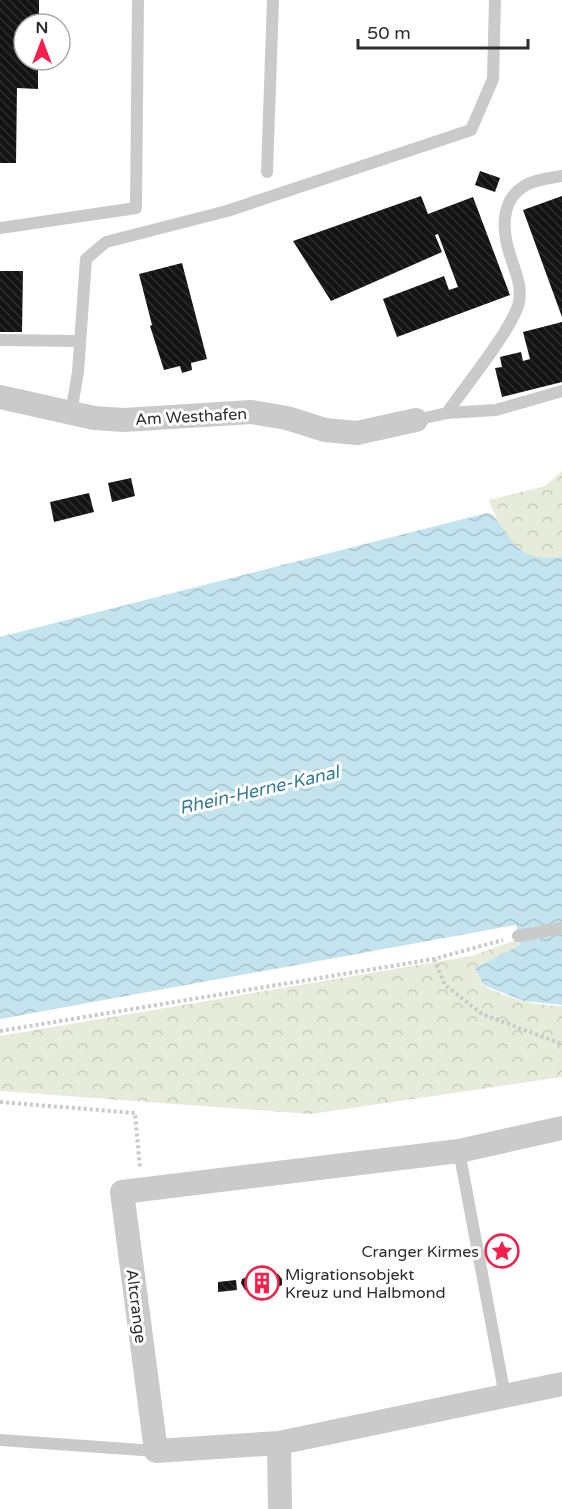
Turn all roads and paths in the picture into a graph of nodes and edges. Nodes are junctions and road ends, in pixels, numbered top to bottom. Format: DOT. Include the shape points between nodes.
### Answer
graph roads {
  1 [pos="138,0"];
  2 [pos="273,0"];
  3 [pos="495,0"];
  4 [pos="267,172"];
  5 [pos="562,176"];
  6 [pos="0,228"];
  7 [pos="0,340"];
  8 [pos="78,341"];
  9 [pos="562,391"];
  10 [pos="0,398"];
  11 [pos="71,413"];
  12 [pos="447,413"];
  13 [pos="416,420"];
  14 [pos="562,928"];
  15 [pos="518,936"];
  16 [pos="434,959"];
  17 [pos="0,1031"];
  18 [pos="562,1044"];
  19 [pos="0,1102"];
  20 [pos="562,1128"];
  21 [pos="459,1151"];
  22 [pos="142,1190"];
  23 [pos="562,1384"];
  24 [pos="505,1396"];
  25 [pos="0,1440"];
  26 [pos="279,1443"];
  27 [pos="156,1451"];
  28 [pos="280,1509"];
  1 -- 6 [label="lane" via="136,208"];
  2 -- 4 [label="lane"];
  3 -- 8 [label="lane" via="493,79 471,130 227,212 106,242 86,259"];
  5 -- 12 [label="lane" via="527,184 508,202 503,223 520,283 519,303 512,321"];
  7 -- 8 [label="lane"];
  8 -- 11 [label="lane"];
  9 -- 12 [label="lane" via="496,410"];
  10 -- 11 [label="street, Am Westhafen"];
  11 -- 13 [label="street, Am Westhafen" via="124,420 251,412 325,430 357,433"];
  12 -- 13 [label="lane"];
  14 -- 15 [label="lane"];
  15 -- 16 [label="path"];
  16 -- 17 [label="path"];
  16 -- 18 [label="path" via="445,985 482,1014"];
  19 -- 22 [label="path" via="135,1113"];
  20 -- 21 [label="street, Altcrange"];
  21 -- 22 [label="street, Altcrange"];
  21 -- 24 [label="lane"];
  22 -- 27 [label="street, Altcrange" via="122,1192"];
  23 -- 24 [label="street"];
  24 -- 26 [label="street"];
  25 -- 27 [label="lane"];
  26 -- 27 [label="street"];
  26 -- 28 [label="street"];
}
